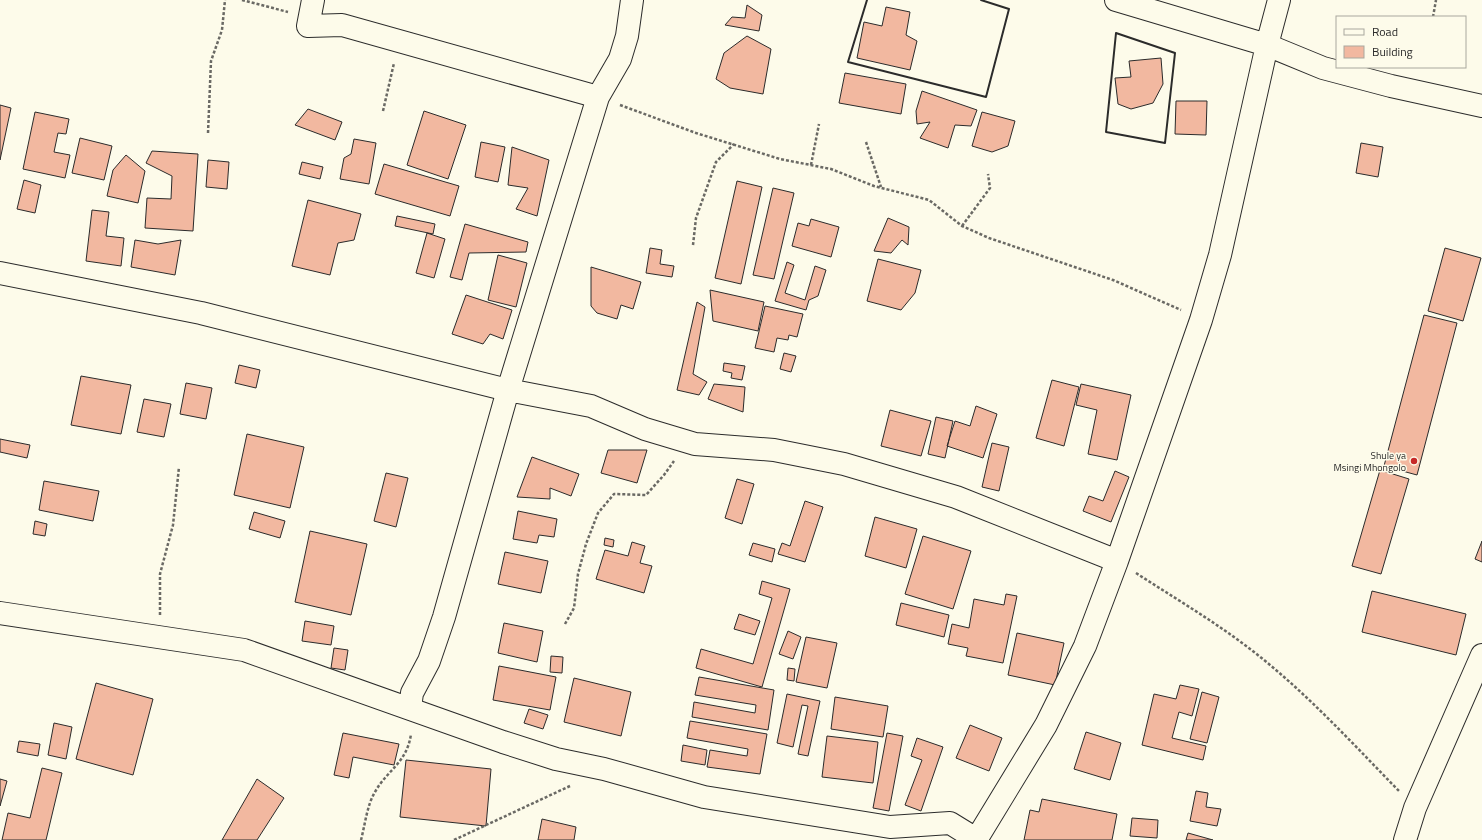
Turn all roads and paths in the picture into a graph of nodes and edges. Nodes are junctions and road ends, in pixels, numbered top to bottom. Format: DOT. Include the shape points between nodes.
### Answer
graph roads {
  1 [pos="225,0"];
  2 [pos="242,0"];
  3 [pos="313,0"];
  4 [pos="632,0"];
  5 [pos="1116,0"];
  6 [pos="1279,0"];
  7 [pos="1436,0"];
  8 [pos="293,12"];
  9 [pos="1433,16"];
  10 [pos="397,40"];
  11 [pos="1267,45"];
  12 [pos="598,96"];
  13 [pos="1482,106"];
  14 [pos="383,111"];
  15 [pos="819,124"];
  16 [pos="208,133"];
  17 [pos="866,142"];
  18 [pos="735,144"];
  19 [pos="811,165"];
  20 [pos="988,174"];
  21 [pos="881,188"];
  22 [pos="962,226"];
  23 [pos="693,245"];
  24 [pos="0,272"];
  25 [pos="1201,320"];
  26 [pos="508,390"];
  27 [pos="684,441"];
  28 [pos="179,467"];
  29 [pos="1117,561"];
  30 [pos="0,613"];
  31 [pos="565,624"];
  32 [pos="156,637"];
  33 [pos="1482,655"];
  34 [pos="410,708"];
  35 [pos="604,769"];
  36 [pos="1415,808"];
  37 [pos="976,839"];
  38 [pos="361,840"];
  39 [pos="454,840"];
  40 [pos="1405,840"];
  1 -- 16 [label="path" via="222,30 211,61"];
  2 -- 8 [label="path"];
  3 -- 10 [label="street" via="308,26 342,25"];
  4 -- 12 [label="street" via="627,36 620,59"];
  5 -- 11 [label="street"];
  6 -- 11 [label="street"];
  7 -- 9 [label="path"];
  10 -- 12 [label="street"];
  10 -- 14 [label="path"];
  11 -- 13 [label="street" via="1322,68"];
  11 -- 25 [label="street" via="1220,255"];
  12 -- 18 [label="path" via="696,133"];
  12 -- 26 [label="street"];
  15 -- 19 [label="path"];
  17 -- 21 [label="path"];
  18 -- 19 [label="path" via="780,159"];
  18 -- 23 [label="path" via="716,162 696,218"];
  19 -- 21 [label="path"];
  20 -- 22 [label="path" via="990,188"];
  21 -- 22 [label="path" via="929,200"];
  22 -- 25 [label="path" via="989,238 1113,280"];
  24 -- 26 [label="street" via="201,314"];
  25 -- 29 [label="street"];
  26 -- 27 [label="street" via="592,406 644,429"];
  26 -- 34 [label="street" via="444,618 429,661 412,693"];
  27 -- 29 [label="street" via="719,447 774,450 878,473 956,497"];
  27 -- 31 [label="path" via="664,476 646,495 614,494 598,513 580,567 574,608"];
  28 -- 32 [label="path" via="173,525 160,574 160,612"];
  29 -- 36 [label="path" via="1218,626 1263,660 1318,707"];
  29 -- 37 [label="street" via="1086,646 1046,725"];
  30 -- 32 [label="street"];
  32 -- 34 [label="street" via="244,650"];
  33 -- 36 [label="street"];
  34 -- 35 [label="street" via="503,742"];
  34 -- 38 [label="path" via="411,736 407,748 399,763 374,792"];
  35 -- 37 [label="street" via="704,797 890,827 950,823"];
  35 -- 39 [label="path"];
  36 -- 40 [label="street"];
}
